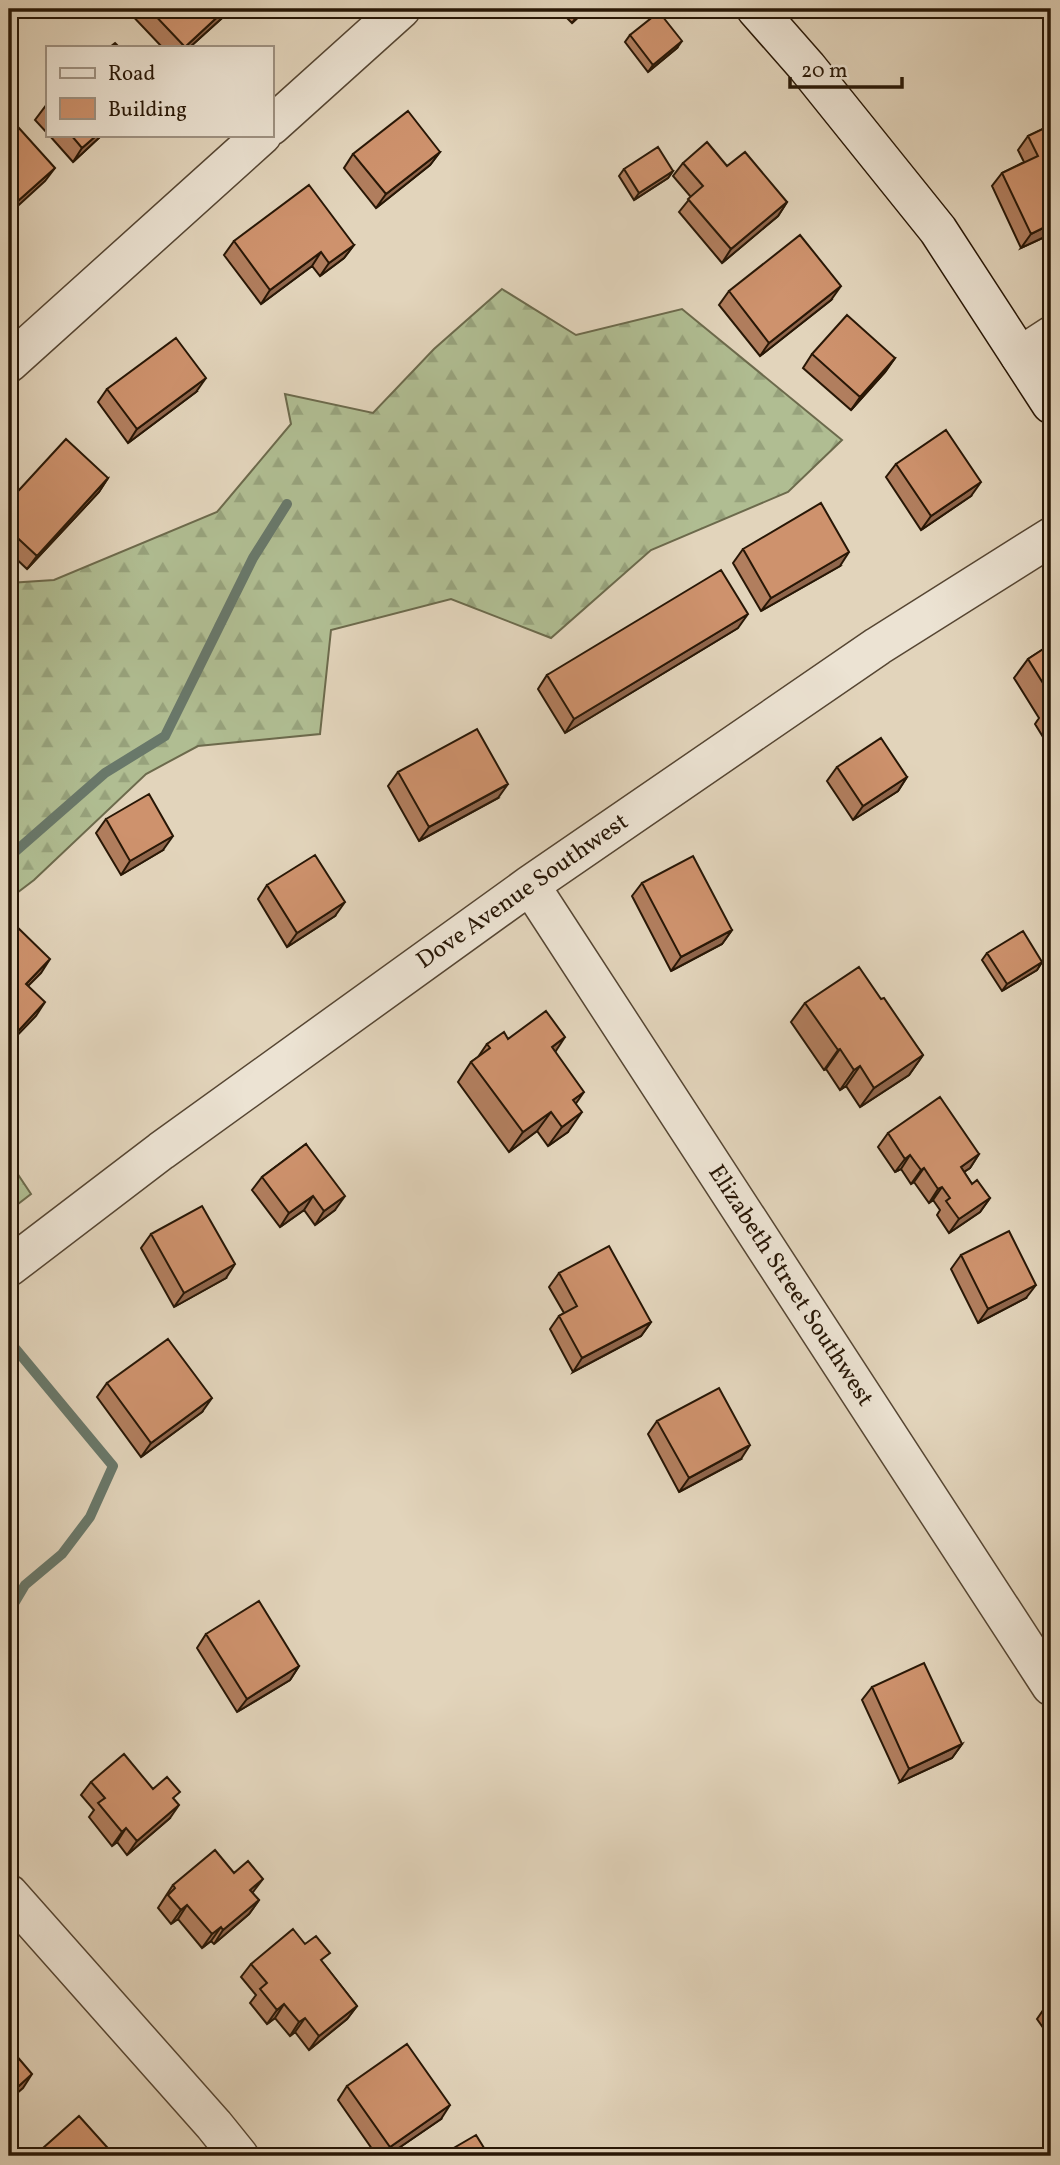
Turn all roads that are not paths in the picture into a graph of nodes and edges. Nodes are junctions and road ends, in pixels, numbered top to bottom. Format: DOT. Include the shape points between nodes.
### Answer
graph roads {
  1 [pos="401,9"];
  2 [pos="756,9"];
  3 [pos="273,124"];
  4 [pos="261,136"];
  5 [pos="1036,346"];
  6 [pos="9,363"];
  7 [pos="1051,404"];
  8 [pos="1051,537"];
  9 [pos="530,885"];
  10 [pos="9,1267"];
  11 [pos="1051,1686"];
  12 [pos="9,1894"];
  13 [pos="239,2156"];
  1 -- 3 [label="street"];
  2 -- 5 [label="street"];
  4 -- 6 [label="street"];
  5 -- 7 [label="street"];
  8 -- 9 [label="street, Dove Avenue Southwest" via="878,646"];
  9 -- 10 [label="street, Dove Avenue Southwest" via="161,1151"];
  9 -- 11 [label="street, Elizabeth Street Southwest"];
  12 -- 13 [label="street"];
}
